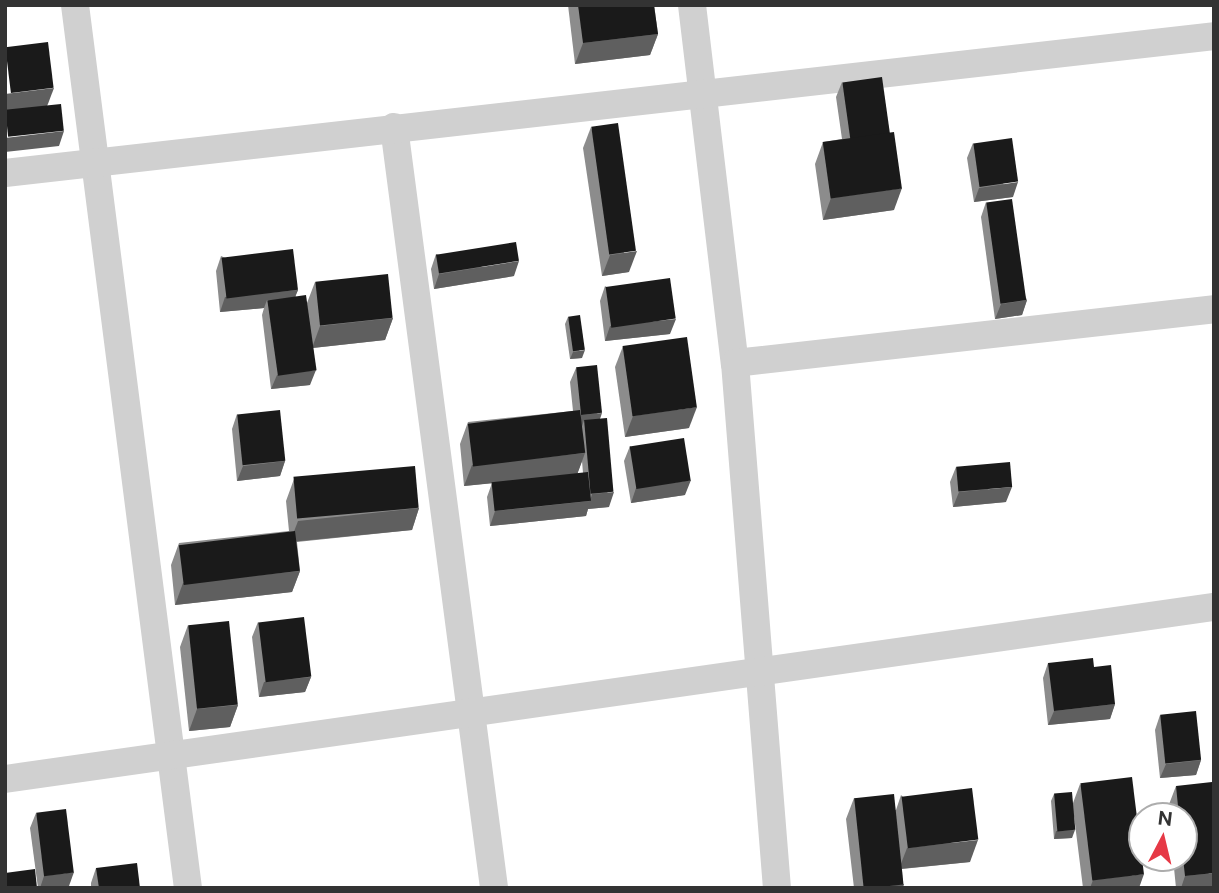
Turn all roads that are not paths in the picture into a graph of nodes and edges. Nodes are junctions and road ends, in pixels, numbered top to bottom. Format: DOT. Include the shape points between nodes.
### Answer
graph roads {
  1 [pos="75,5"];
  2 [pos="692,5"];
  3 [pos="1214,36"];
  4 [pos="705,90"];
  5 [pos="394,127"];
  6 [pos="100,162"];
  7 [pos="5,173"];
  8 [pos="1214,309"];
  9 [pos="736,363"];
  10 [pos="1214,607"];
  11 [pos="757,667"];
  12 [pos="471,712"];
  13 [pos="172,758"];
  14 [pos="5,779"];
  15 [pos="188,888"];
  16 [pos="494,888"];
  17 [pos="776,888"];
  1 -- 6 [label="street"];
  2 -- 4 [label="street"];
  3 -- 4 [label="street"];
  4 -- 5 [label="street"];
  4 -- 9 [label="street"];
  5 -- 6 [label="street"];
  5 -- 12 [label="street"];
  6 -- 7 [label="street"];
  6 -- 13 [label="street"];
  8 -- 9 [label="street"];
  9 -- 11 [label="street"];
  10 -- 11 [label="street"];
  11 -- 12 [label="street"];
  11 -- 17 [label="street"];
  12 -- 13 [label="street"];
  12 -- 16 [label="street"];
  13 -- 14 [label="street"];
  13 -- 15 [label="street"];
}
